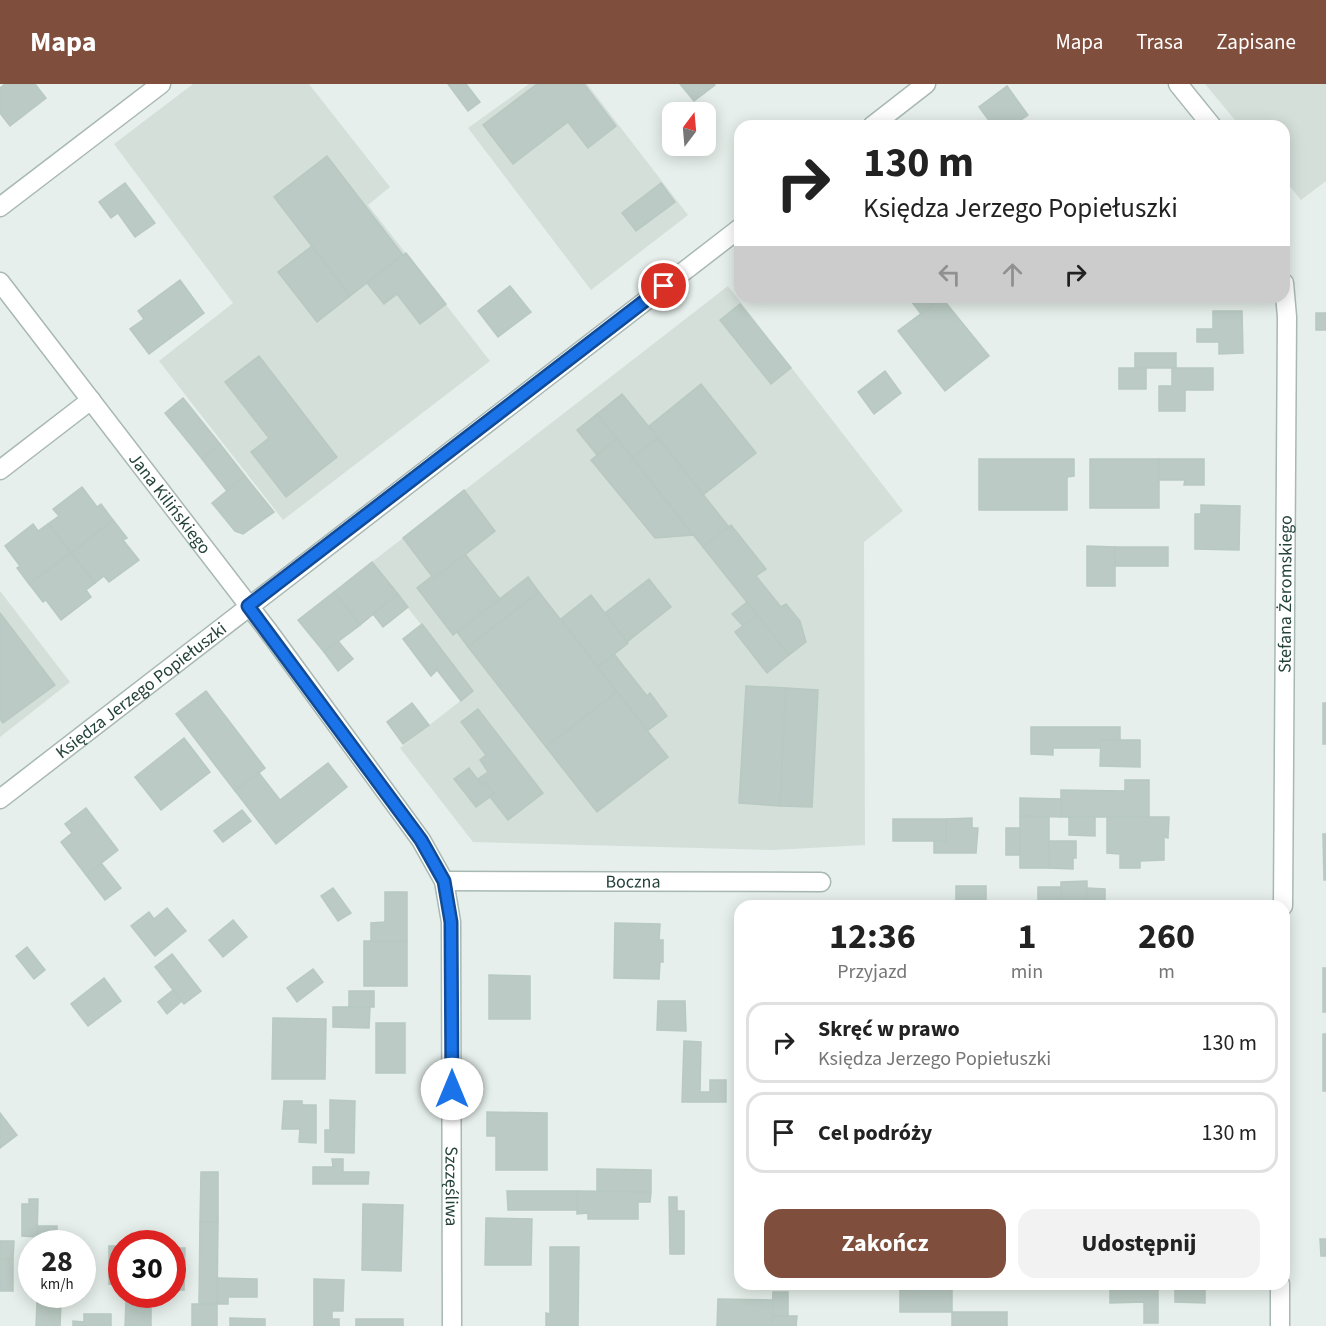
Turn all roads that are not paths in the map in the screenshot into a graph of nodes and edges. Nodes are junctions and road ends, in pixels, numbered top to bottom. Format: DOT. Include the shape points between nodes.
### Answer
graph roads {
  1 [pos="161,84"];
  2 [pos="926,84"];
  3 [pos="1178,84"];
  4 [pos="880,120"];
  5 [pos="1207,120"];
  6 [pos="0,207"];
  7 [pos="734,233"];
  8 [pos="0,282"];
  9 [pos="1285,303"];
  10 [pos="91,400"];
  11 [pos="0,470"];
  12 [pos="248,606"];
  13 [pos="0,799"];
  14 [pos="444,881"];
  15 [pos="821,882"];
  16 [pos="1283,900"];
  17 [pos="1280,1290"];
  18 [pos="452,1326"];
  19 [pos="1280,1326"];
  1 -- 6 [label="street"];
  2 -- 4 [label="street"];
  3 -- 5 [label="street"];
  7 -- 12 [label="street, Księdza Jerzego Popiełuszki"];
  8 -- 10 [label="street, Jana Kilińskiego"];
  9 -- 16 [label="street, Stefana Żeromskiego"];
  10 -- 11 [label="street"];
  10 -- 12 [label="street, Jana Kilińskiego"];
  12 -- 13 [label="street, Księdza Jerzego Popiełuszki"];
  12 -- 14 [label="street, Szczęśliwa" via="421,840"];
  14 -- 15 [label="street, Boczna"];
  14 -- 18 [label="street, Szczęśliwa" via="451,922"];
  17 -- 19 [label="street"];
}
